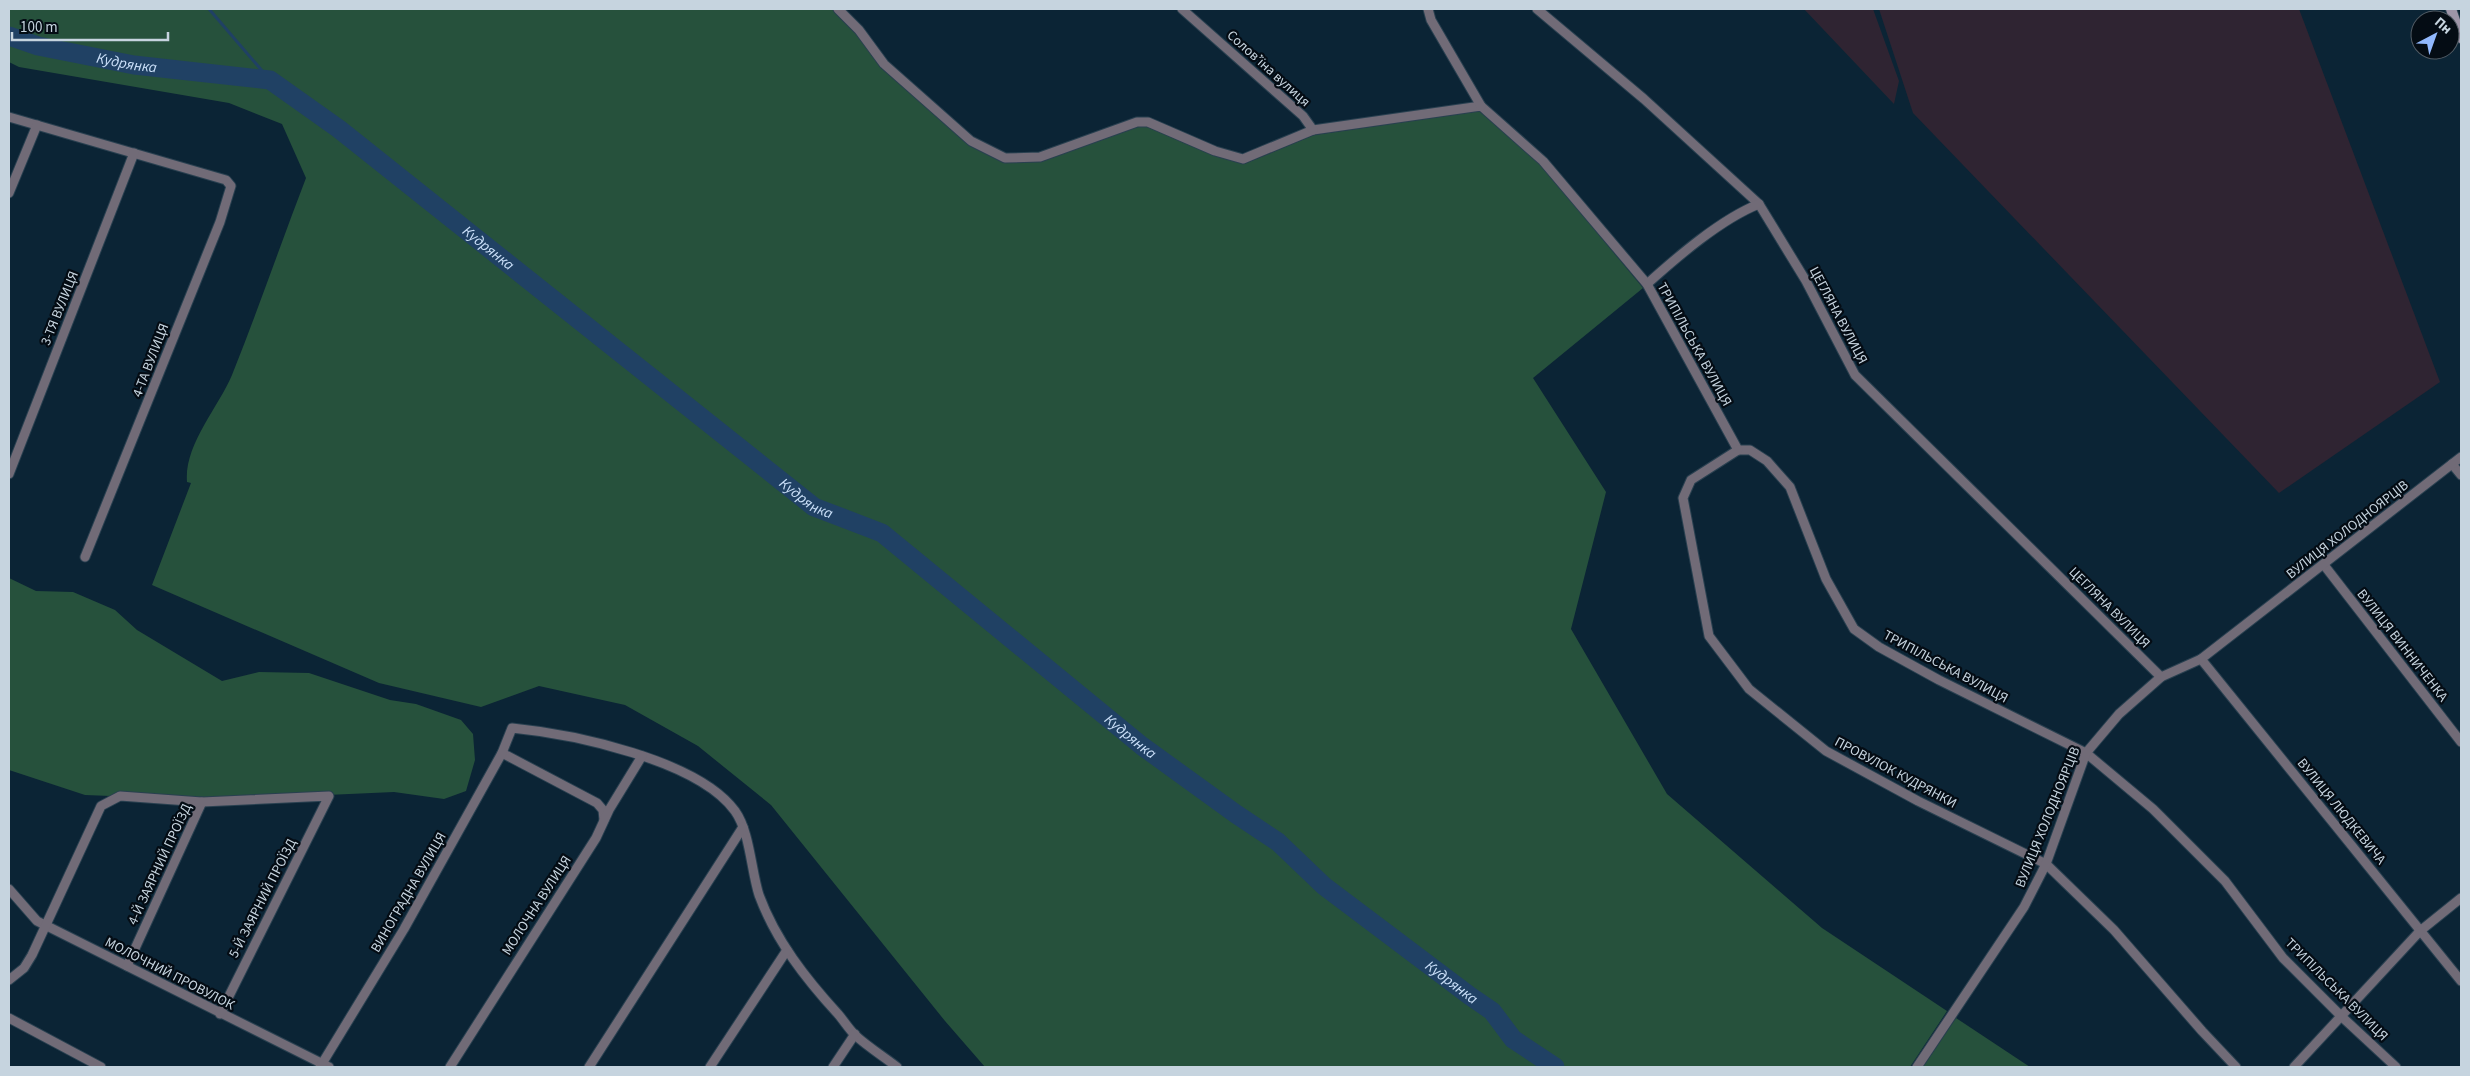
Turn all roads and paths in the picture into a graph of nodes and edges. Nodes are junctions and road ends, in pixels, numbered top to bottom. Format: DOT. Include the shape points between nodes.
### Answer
graph roads {
  1 [pos="838,9"];
  2 [pos="1182,9"];
  3 [pos="1428,9"];
  4 [pos="1537,9"];
  5 [pos="2451,9"];
  6 [pos="2461,38"];
  7 [pos="1481,106"];
  8 [pos="9,117"];
  9 [pos="36,125"];
  10 [pos="1313,130"];
  11 [pos="134,153"];
  12 [pos="9,193"];
  13 [pos="1759,204"];
  14 [pos="1647,284"];
  15 [pos="1738,450"];
  16 [pos="2461,457"];
  17 [pos="2452,464"];
  18 [pos="9,474"];
  19 [pos="2461,476"];
  20 [pos="85,556"];
  21 [pos="2324,565"];
  22 [pos="2201,659"];
  23 [pos="2161,677"];
  24 [pos="2461,742"];
  25 [pos="502,753"];
  26 [pos="2086,753"];
  27 [pos="642,756"];
  28 [pos="202,802"];
  29 [pos="604,821"];
  30 [pos="743,827"];
  31 [pos="2046,864"];
  32 [pos="9,889"];
  33 [pos="2461,898"];
  34 [pos="46,924"];
  35 [pos="2420,931"];
  36 [pos="787,950"];
  37 [pos="127,966"];
  38 [pos="9,980"];
  39 [pos="2461,981"];
  40 [pos="220,1014"];
  41 [pos="2342,1017"];
  42 [pos="9,1018"];
  43 [pos="855,1034"];
  44 [pos="324,1066"];
  45 [pos="101,1067"];
  46 [pos="450,1067"];
  47 [pos="589,1067"];
  48 [pos="710,1067"];
  49 [pos="833,1067"];
  50 [pos="897,1067"];
  51 [pos="1918,1067"];
  52 [pos="2236,1067"];
  53 [pos="2294,1067"];
  54 [pos="2396,1067"];
  1 -- 10 [label="street" via="859,30 884,64 971,141 1005,158 1040,156 1137,122 1148,122 1215,151 1243,159"];
  2 -- 10 [label="street, Соловʼїна вулиця" via="1291,105"];
  3 -- 7 [label="street, ТРИПІЛЬСЬКА ВУЛИЦЯ" via="1431,20"];
  4 -- 13 [label="street, ЦЕГЛЯНА ВУЛИЦЯ" via="1644,99"];
  5 -- 6 [label="street"];
  7 -- 10 [label="street"];
  7 -- 14 [label="street, ТРИПІЛЬСЬКА ВУЛИЦЯ" via="1543,161"];
  8 -- 9 [label="street"];
  9 -- 11 [label="street"];
  9 -- 12 [label="street"];
  11 -- 18 [label="street, 3-ТЯ ВУЛИЦЯ"];
  11 -- 20 [label="street, 4-ТА ВУЛИЦЯ" via="221,178 232,186"];
  13 -- 14 [label="street" via="1739,212"];
  13 -- 23 [label="street, ЦЕГЛЯНА ВУЛИЦЯ" via="1806,281 1855,375"];
  14 -- 15 [label="street, ТРИПІЛЬСЬКА ВУЛИЦЯ"];
  15 -- 26 [label="street, ТРИПІЛЬСЬКА ВУЛИЦЯ" via="1750,450 1767,461 1790,487 1826,579 1854,629 1931,676"];
  15 -- 31 [label="street, ПРОВУЛОК КУДРЯНКИ" via="1691,480 1682,498 1709,636 1749,689 1826,751"];
  16 -- 17 [label="street, ВУЛИЦЯ ХОЛОДНОЯРЦІВ"];
  17 -- 19 [label="street"];
  17 -- 21 [label="street, ВУЛИЦЯ ХОЛОДНОЯРЦІВ"];
  21 -- 22 [label="street, ВУЛИЦЯ ХОЛОДНОЯРЦІВ"];
  21 -- 24 [label="street, ВУЛИЦЯ ВИННИЧЕНКА"];
  22 -- 23 [label="street, ВУЛИЦЯ ХОЛОДНОЯРЦІВ"];
  22 -- 35 [label="street, ВУЛИЦЯ ЛЮДКЕВИЧА"];
  23 -- 26 [label="street, ВУЛИЦЯ ХОЛОДНОЯРЦІВ" via="2119,714"];
  25 -- 27 [label="street, ВИНОГРАДНА ВУЛИЦЯ" via="512,728 568,735"];
  25 -- 29 [label="street" via="597,803 603,810"];
  25 -- 44 [label="street, ВИНОГРАДНА ВУЛИЦЯ"];
  26 -- 31 [label="street, ВУЛИЦЯ ХОЛОДНОЯРЦІВ"];
  26 -- 41 [label="street, ТРИПІЛЬСЬКА ВУЛИЦЯ" via="2153,809 2225,881 2283,958"];
  27 -- 29 [label="street, МОЛОЧНА ВУЛИЦЯ"];
  27 -- 30 [label="street" via="710,788 735,811"];
  28 -- 34 [label="street" via="120,796 100,806"];
  28 -- 37 [label="street, 4-Й ЗАЯРНИЙ ПРОЇЗД"];
  28 -- 40 [label="street, 5-Й ЗАЯРНИЙ ПРОЇЗД" via="330,796"];
  29 -- 46 [label="street, МОЛОЧНА ВУЛИЦЯ"];
  30 -- 36 [label="street" via="760,895"];
  30 -- 47 [label="street"];
  31 -- 51 [label="street, ВУЛИЦЯ ХОЛОДНОЯРЦІВ" via="2024,907"];
  31 -- 52 [label="street, ПРОВУЛОК КУДРЯНКИ" via="2114,930"];
  32 -- 34 [label="street, МОЛОЧНИЙ ПРОВУЛОК" via="37,921"];
  33 -- 35 [label="street"];
  34 -- 37 [label="street, МОЛОЧНИЙ ПРОВУЛОК"];
  34 -- 38 [label="street" via="24,968"];
  35 -- 39 [label="street, ВУЛИЦЯ ЛЮДКЕВИЧА"];
  35 -- 41 [label="street"];
  36 -- 43 [label="street" via="812,986"];
  36 -- 48 [label="street"];
  37 -- 40 [label="street, МОЛОЧНИЙ ПРОВУЛОК"];
  40 -- 44 [label="street, МОЛОЧНИЙ ПРОВУЛОК"];
  41 -- 53 [label="street"];
  41 -- 54 [label="street, ТРИПІЛЬСЬКА ВУЛИЦЯ"];
  42 -- 45 [label="street"];
  43 -- 49 [label="street"];
  43 -- 50 [label="street"];
}
